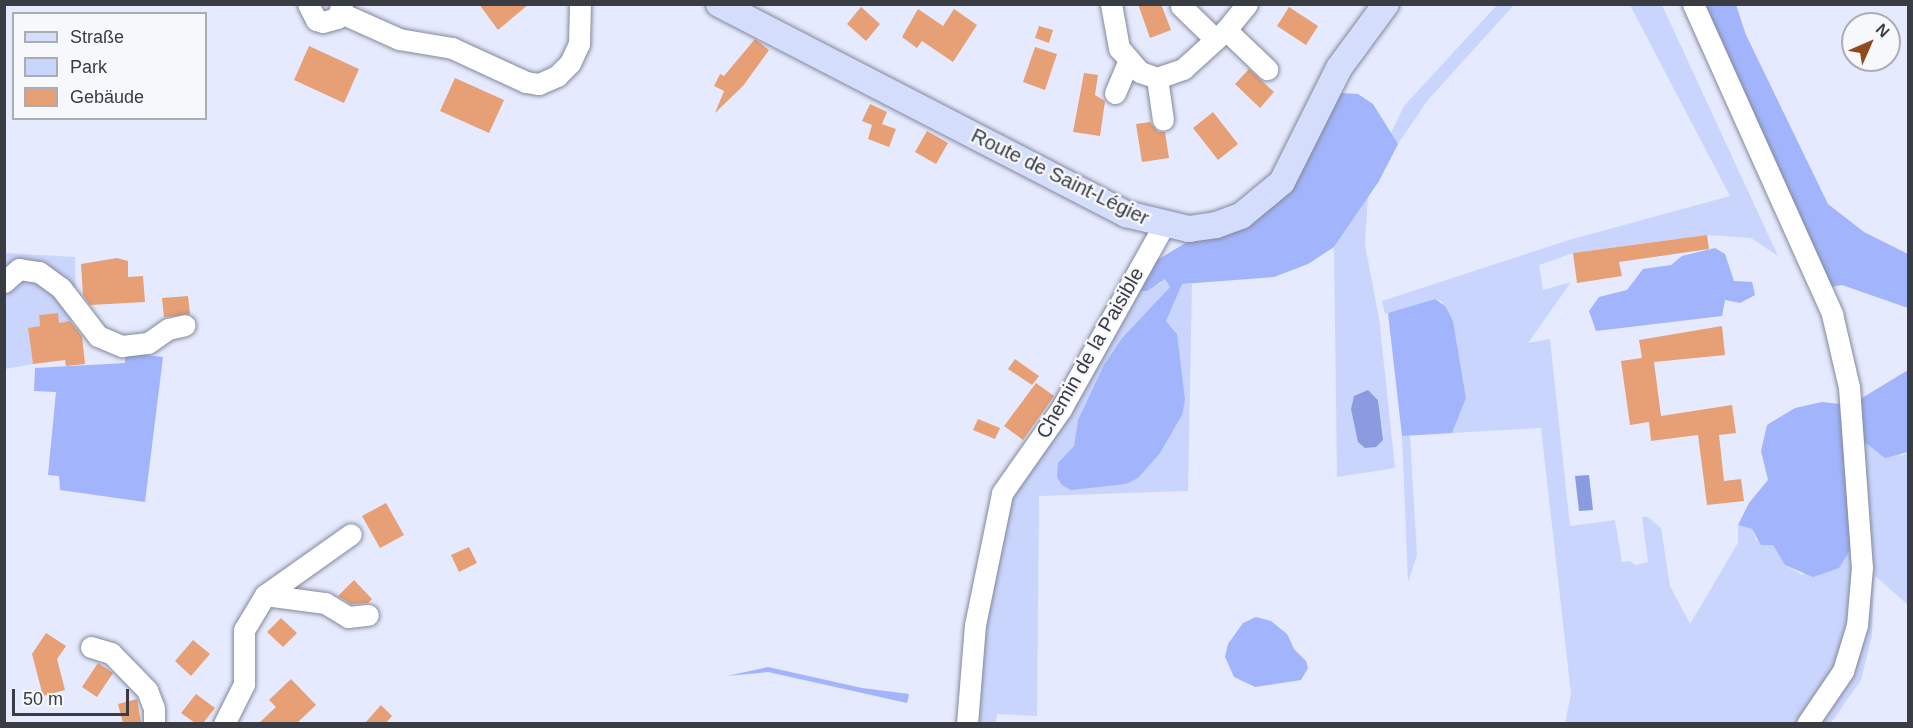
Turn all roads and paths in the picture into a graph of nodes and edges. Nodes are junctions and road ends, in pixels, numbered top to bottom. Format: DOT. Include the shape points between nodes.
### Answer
graph roads {
  1 [pos="308,4"];
  2 [pos="580,4"];
  3 [pos="719,4"];
  4 [pos="1111,4"];
  5 [pos="1247,4"];
  6 [pos="1386,4"];
  7 [pos="1693,4"];
  8 [pos="1181,6"];
  9 [pos="342,9"];
  10 [pos="1220,35"];
  11 [pos="1129,60"];
  12 [pos="1267,69"];
  13 [pos="1157,78"];
  14 [pos="1115,93"];
  15 [pos="1163,120"];
  16 [pos="1164,225"];
  17 [pos="4,282"];
  18 [pos="185,325"];
  19 [pos="351,534"];
  20 [pos="265,595"];
  21 [pos="368,615"];
  22 [pos="91,647"];
  23 [pos="154,723"];
  24 [pos="224,723"];
  25 [pos="967,723"];
  26 [pos="1807,723"];
  1 -- 9 [label="street" via="316,20 323,22"];
  2 -- 9 [label="street" via="579,44 570,63 557,76 540,84 526,82 452,48 399,39"];
  3 -- 16 [label="main road, Route de Saint-Légier" via="1118,210"];
  4 -- 11 [label="street" via="1119,48"];
  5 -- 10 [label="street"];
  6 -- 16 [label="main road, Route de Saint-Légier" via="1339,69 1294,164 1273,192 1251,210 1216,225 1189,229"];
  7 -- 26 [label="street" via="1832,314 1849,387 1862,567 1857,625 1843,671"];
  8 -- 10 [label="street"];
  10 -- 12 [label="street"];
  10 -- 13 [label="street" via="1183,69"];
  11 -- 13 [label="street" via="1140,72"];
  11 -- 14 [label="street"];
  13 -- 15 [label="street"];
  16 -- 25 [label="street, Chemin de la Paisible" via="1061,409 1002,493 975,625"];
  17 -- 18 [label="street" via="18,269 39,272 61,288 98,336 122,346 148,343 168,329"];
  19 -- 20 [label="street"];
  20 -- 21 [label="street" via="325,603 348,617"];
  20 -- 24 [label="street" via="244,630 244,684"];
  22 -- 23 [label="street" via="111,653 147,690 154,708"];
}
